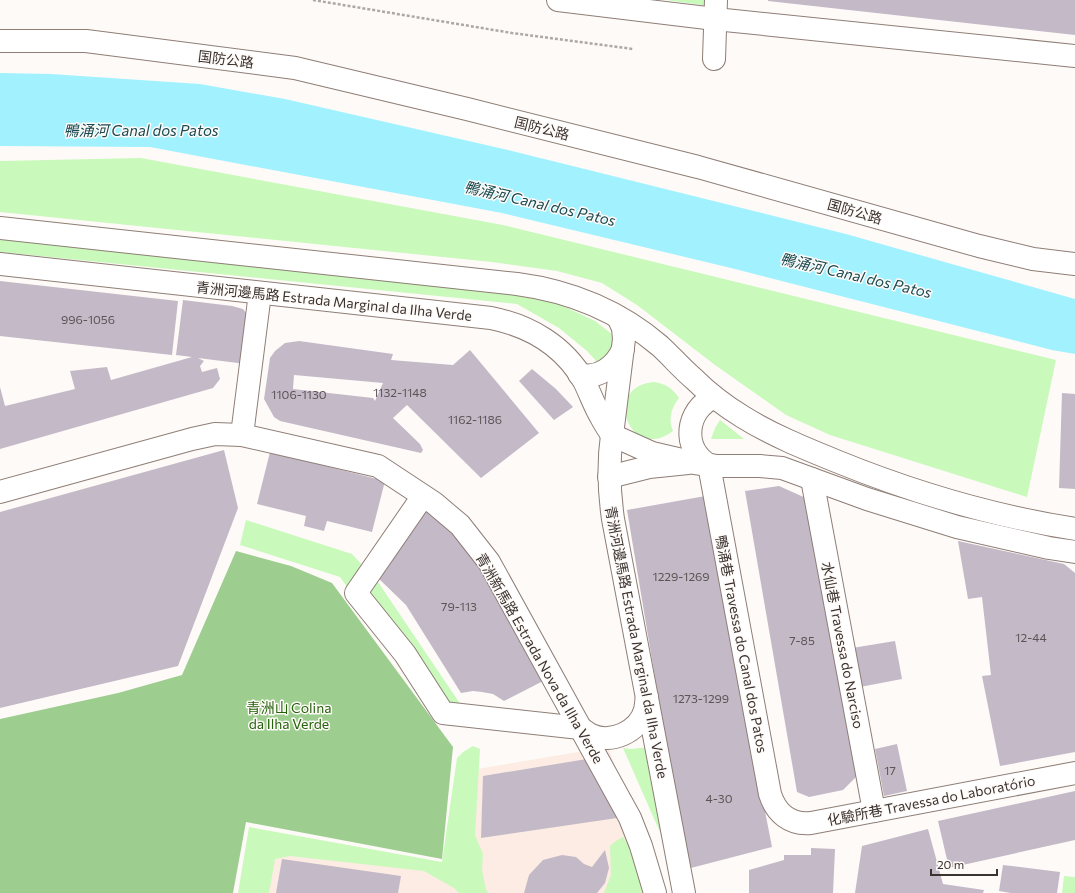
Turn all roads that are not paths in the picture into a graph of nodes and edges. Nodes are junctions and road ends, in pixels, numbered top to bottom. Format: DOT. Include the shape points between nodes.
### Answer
graph roads {
  1 [pos="558,0"];
  2 [pos="715,10"];
  3 [pos="0,41"];
  4 [pos="1075,56"];
  5 [pos="714,59"];
  6 [pos="0,228"];
  7 [pos="0,264"];
  8 [pos="1075,264"];
  9 [pos="260,293"];
  10 [pos="618,317"];
  11 [pos="623,346"];
  12 [pos="579,374"];
  13 [pos="714,397"];
  14 [pos="242,435"];
  15 [pos="612,435"];
  16 [pos="702,464"];
  17 [pos="609,477"];
  18 [pos="812,479"];
  19 [pos="0,492"];
  20 [pos="423,496"];
  21 [pos="1075,529"];
  22 [pos="1075,552"];
  23 [pos="647,697"];
  24 [pos="580,728"];
  25 [pos="1075,773"];
  26 [pos="874,811"];
  27 [pos="787,818"];
  28 [pos="655,893"];
  29 [pos="684,893"];
  1 -- 2 [label="street"];
  2 -- 4 [label="street"];
  2 -- 5 [label="street"];
  3 -- 8 [label="street, 国防公路" via="86,41 295,68 691,165 979,246 1033,259"];
  6 -- 10 [label="street" via="539,287 583,300"];
  7 -- 9 [label="street, 青洲河邊馬路 Estrada Marginal da Ilha Verde"];
  9 -- 12 [label="street, 青洲河邊馬路 Estrada Marginal da Ilha Verde" via="502,320 522,326 541,336 566,357"];
  9 -- 14 [label="street"];
  10 -- 11 [label="street, 青洲河邊馬路 Estrada Marginal da Ilha Verde" via="623,328"];
  10 -- 13 [label="street" via="661,347"];
  11 -- 12 [label="street" via="616,361 608,369 591,375"];
  11 -- 15 [label="street, 青洲河邊馬路 Estrada Marginal da Ilha Verde"];
  12 -- 15 [label="street, 青洲河邊馬路 Estrada Marginal da Ilha Verde"];
  13 -- 16 [label="street" via="700,407 693,417 690,429 691,440 695,451 703,460"];
  13 -- 21 [label="street" via="745,418 789,442 875,477 962,505"];
  14 -- 19 [label="street, 青洲新馬路 Estrada Nova da Ilha Verde" via="215,434 192,439"];
  14 -- 20 [label="street, 青洲新馬路 Estrada Nova da Ilha Verde" via="378,466"];
  15 -- 16 [label="street" via="652,452"];
  15 -- 17 [label="street, 青洲河邊馬路 Estrada Marginal da Ilha Verde"];
  16 -- 17 [label="street" via="649,467"];
  16 -- 18 [label="street" via="782,468"];
  16 -- 27 [label="street, 鴨涌巷 Travessa do Canal dos Patos" via="770,794 778,810"];
  17 -- 23 [label="street, 青洲河邊馬路 Estrada Marginal da Ilha Verde" via="613,519"];
  18 -- 22 [label="street" via="957,527"];
  18 -- 26 [label="street, 水仙巷 Travessa do Narciso"];
  20 -- 24 [label="street, 青洲新馬路 Estrada Nova da Ilha Verde" via="460,525 489,562"];
  20 -- 24 [label="street" via="356,593 405,654 443,713"];
  23 -- 24 [label="street" via="645,710 639,722 630,731 618,737 604,738"];
  23 -- 29 [label="street, 青洲河邊馬路 Estrada Marginal da Ilha Verde"];
  24 -- 28 [label="street, 青洲新馬路 Estrada Nova da Ilha Verde" via="630,818"];
  25 -- 26 [label="street, 化驗所巷 Travessa do Laboratório"];
  26 -- 27 [label="street, 化驗所巷 Travessa do Laboratório" via="811,823 798,823"];
}
